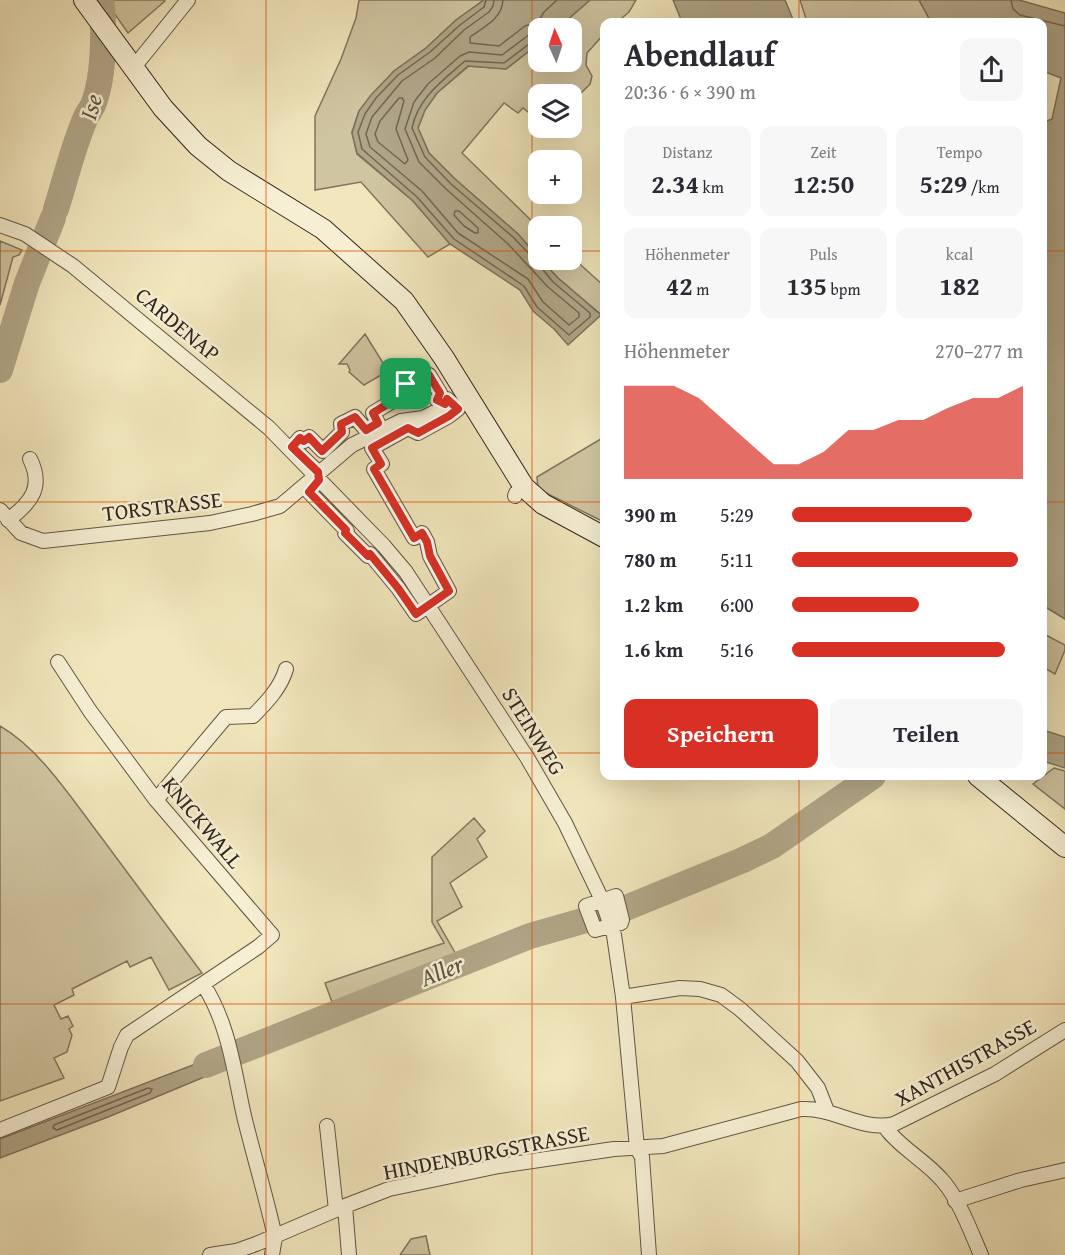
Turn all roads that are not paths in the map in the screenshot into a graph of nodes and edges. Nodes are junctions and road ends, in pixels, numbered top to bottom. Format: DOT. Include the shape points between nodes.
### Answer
graph roads {
  1 [pos="84,0"];
  2 [pos="188,0"];
  3 [pos="134,67"];
  4 [pos="0,225"];
  5 [pos="452,402"];
  6 [pos="30,459"];
  7 [pos="317,476"];
  8 [pos="4,515"];
  9 [pos="600,535"];
  10 [pos="384,546"];
  11 [pos="373,557"];
  12 [pos="442,578"];
  13 [pos="419,590"];
  14 [pos="428,605"];
  15 [pos="58,662"];
  16 [pos="286,669"];
  17 [pos="983,780"];
  18 [pos="156,800"];
  19 [pos="1065,847"];
  20 [pos="602,900"];
  21 [pos="612,925"];
  22 [pos="203,984"];
  23 [pos="622,997"];
  24 [pos="1065,1030"];
  25 [pos="827,1111"];
  26 [pos="327,1125"];
  27 [pos="885,1127"];
  28 [pos="0,1130"];
  29 [pos="637,1148"];
  30 [pos="1065,1170"];
  31 [pos="955,1201"];
  32 [pos="340,1208"];
  33 [pos="275,1237"];
  34 [pos="210,1255"];
  35 [pos="272,1255"];
  36 [pos="349,1255"];
  37 [pos="649,1255"];
  38 [pos="981,1255"];
  1 -- 3 [label="street"];
  2 -- 3 [label="street"];
  3 -- 9 [label="street" via="198,146 229,171 323,229 404,301 524,487 543,504"];
  4 -- 7 [label="street, CARDENAP" via="25,234 93,281 269,428"];
  5 -- 7 [label="street, TORSTRASSE" via="430,415 400,421 352,445"];
  5 -- 7 [label="street" via="437,400 440,393 429,375 406,384 412,394 406,398 404,394 373,413 378,423 366,430 355,417 341,424 339,437 322,451 309,437 304,441 300,438 292,447"];
  5 -- 12 [label="street" via="458,409 449,416 418,433 408,428 372,448 381,464 374,469 414,538 422,533"];
  6 -- 8 [label="street, TORSTRASSE" via="36,470 35,490 23,509"];
  7 -- 8 [label="street, TORSTRASSE" via="279,506 210,523 43,541 21,533"];
  7 -- 10 [label="street, STEINWEG"];
  7 -- 11 [label="street" via="309,492 345,533"];
  10 -- 11 [label="street"];
  10 -- 13 [label="street, STEINWEG"];
  11 -- 14 [label="street" via="416,614"];
  12 -- 13 [label="street"];
  12 -- 14 [label="street" via="449,591"];
  13 -- 14 [label="street, STEINWEG"];
  14 -- 20 [label="street, STEINWEG" via="534,769"];
  15 -- 18 [label="street, KNICKWALL"];
  16 -- 18 [label="street" via="283,679 254,716 226,717"];
  17 -- 19 [label="street"];
  18 -- 22 [label="street, KNICKWALL" via="272,935"];
  20 -- 21 [label="street" via="616,896 622,920"];
  20 -- 21 [label="street" via="586,906 595,930"];
  21 -- 23 [label="street"];
  22 -- 28 [label="street, KNICKWALL" via="128,1035 108,1087"];
  22 -- 33 [label="street" via="227,1039"];
  23 -- 25 [label="street" via="680,988 721,995 797,1061 818,1088"];
  23 -- 29 [label="street"];
  24 -- 27 [label="street, XANTHISTRASSE" via="995,1074 915,1116"];
  25 -- 27 [label="street, HINDENBURGSTRASSE" via="866,1125"];
  25 -- 29 [label="street, HINDENBURGSTRASSE" via="801,1109 672,1144"];
  26 -- 32 [label="street"];
  27 -- 31 [label="street" via="895,1141 944,1182"];
  29 -- 32 [label="street, HINDENBURGSTRASSE" via="478,1171 389,1189"];
  29 -- 37 [label="street" via="642,1157"];
  30 -- 31 [label="street"];
  31 -- 38 [label="street"];
  32 -- 33 [label="street, HINDENBURGSTRASSE"];
  32 -- 36 [label="street"];
  33 -- 34 [label="street, HINDENBURGSTRASSE" via="236,1251"];
  33 -- 35 [label="street"];
}
